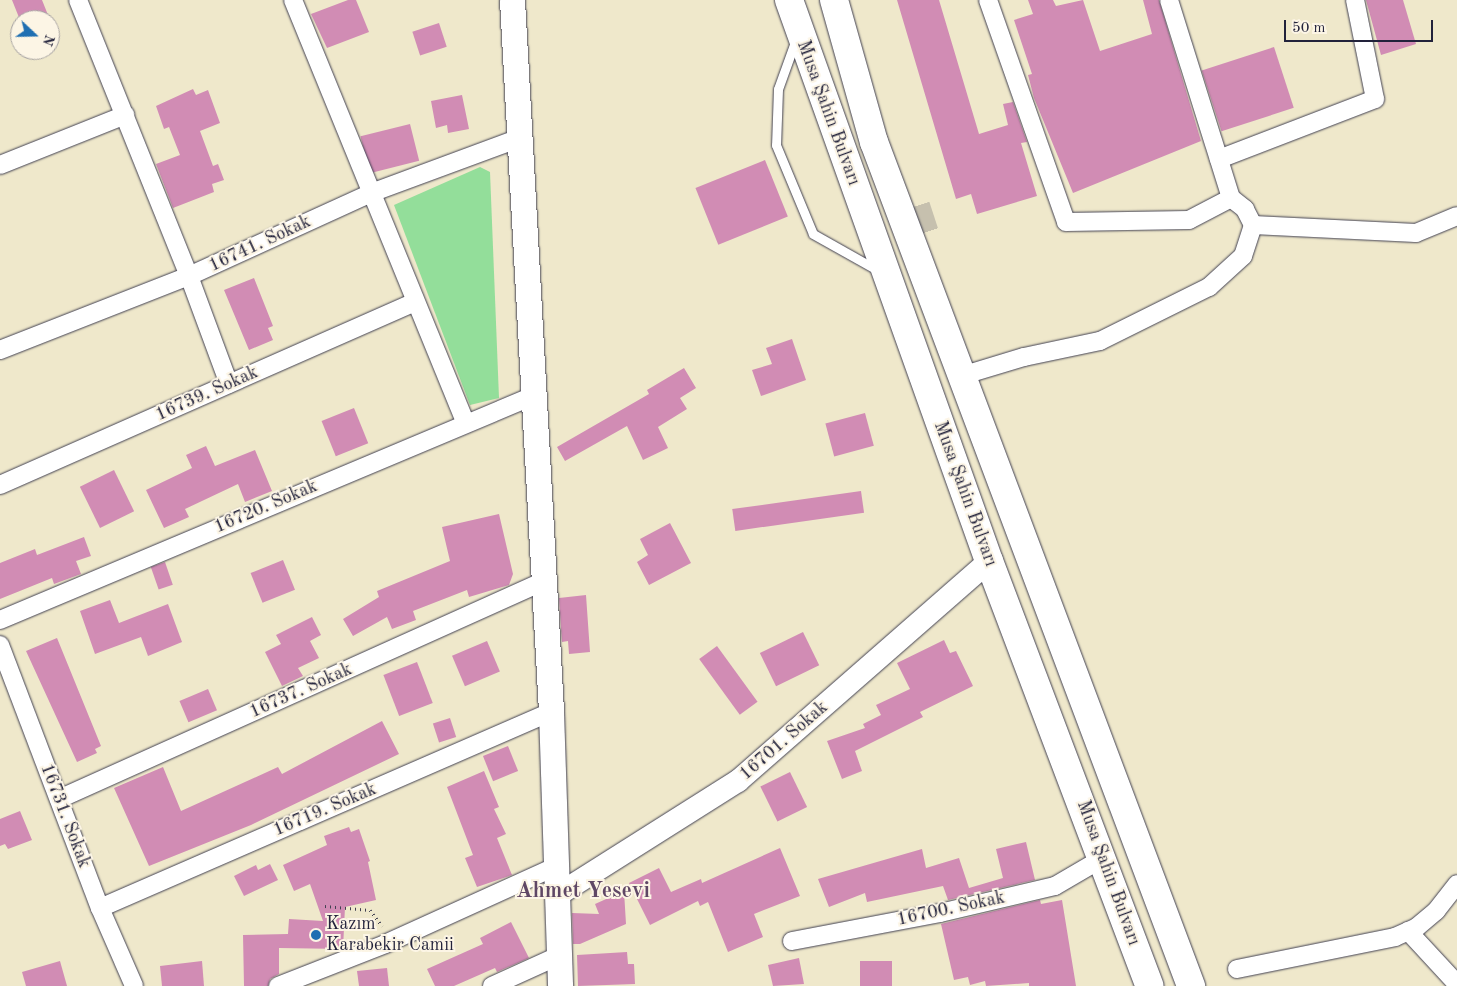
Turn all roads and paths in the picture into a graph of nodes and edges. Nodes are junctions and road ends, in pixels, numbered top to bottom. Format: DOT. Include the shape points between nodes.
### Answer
graph roads {
  1 [pos="78,0"];
  2 [pos="293,0"];
  3 [pos="512,0"];
  4 [pos="789,0"];
  5 [pos="834,0"];
  6 [pos="988,0"];
  7 [pos="1169,0"];
  8 [pos="1355,0"];
  9 [pos="799,32"];
  10 [pos="125,115"];
  11 [pos="520,138"];
  12 [pos="1220,160"];
  13 [pos="0,165"];
  14 [pos="883,166"];
  15 [pos="371,193"];
  16 [pos="1231,198"];
  17 [pos="916,206"];
  18 [pos="1457,216"];
  19 [pos="1253,225"];
  20 [pos="926,236"];
  21 [pos="886,274"];
  22 [pos="189,276"];
  23 [pos="414,302"];
  24 [pos="949,345"];
  25 [pos="0,350"];
  26 [pos="961,376"];
  27 [pos="229,384"];
  28 [pos="533,396"];
  29 [pos="465,422"];
  30 [pos="0,485"];
  31 [pos="989,560"];
  32 [pos="542,582"];
  33 [pos="0,620"];
  34 [pos="0,645"];
  35 [pos="551,712"];
  36 [pos="59,799"];
  37 [pos="1103,858"];
  38 [pos="557,866"];
  39 [pos="1457,884"];
  40 [pos="559,894"];
  41 [pos="325,906"];
  42 [pos="100,908"];
  43 [pos="1408,931"];
  44 [pos="393,940"];
  45 [pos="792,941"];
  46 [pos="558,956"];
  47 [pos="1237,969"];
  48 [pos="1457,984"];
  49 [pos="134,986"];
  50 [pos="278,986"];
  51 [pos="492,986"];
  52 [pos="560,986"];
  53 [pos="1150,986"];
  54 [pos="1191,986"];
  1 -- 10 [label="street"];
  2 -- 15 [label="street"];
  3 -- 11 [label="main road"];
  4 -- 9 [label="highway, Musa Şahin Bulvarı"];
  5 -- 14 [label="highway, Musa Şahin Bulvarı"];
  6 -- 16 [label="street" via="1066,222 1189,220"];
  7 -- 12 [label="street"];
  8 -- 12 [label="street" via="1375,99"];
  9 -- 21 [label="highway, Musa Şahin Bulvarı"];
  9 -- 21 [label="lane" via="778,89 776,145 813,234"];
  10 -- 13 [label="street"];
  10 -- 22 [label="street"];
  11 -- 15 [label="street, 16741. Sokak"];
  11 -- 28 [label="main road"];
  12 -- 16 [label="street"];
  14 -- 17 [label="highway" via="902,182"];
  14 -- 24 [label="highway, Musa Şahin Bulvarı"];
  15 -- 22 [label="street, 16741. Sokak"];
  15 -- 23 [label="street"];
  16 -- 19 [label="street" via="1245,210"];
  18 -- 19 [label="street" via="1416,233"];
  19 -- 26 [label="street" via="1243,256 1209,287 1100,341 1024,357"];
  20 -- 24 [label="highway" via="941,289"];
  21 -- 31 [label="highway, Musa Şahin Bulvarı"];
  22 -- 25 [label="street, 16741. Sokak"];
  22 -- 27 [label="street"];
  23 -- 27 [label="street, 16739. Sokak"];
  23 -- 29 [label="street"];
  24 -- 26 [label="highway, Musa Şahin Bulvarı"];
  26 -- 54 [label="highway, Musa Şahin Bulvarı"];
  27 -- 30 [label="street, 16739. Sokak"];
  28 -- 29 [label="street, 16720. Sokak"];
  28 -- 32 [label="main road"];
  29 -- 33 [label="street, 16720. Sokak"];
  31 -- 37 [label="highway, Musa Şahin Bulvarı"];
  31 -- 40 [label="street, 16701. Sokak" via="738,781"];
  32 -- 35 [label="main road"];
  32 -- 36 [label="street, 16737. Sokak"];
  34 -- 36 [label="street, 16731. Sokak"];
  35 -- 38 [label="main road"];
  35 -- 42 [label="street, 16719. Sokak"];
  36 -- 42 [label="street, 16731. Sokak"];
  37 -- 45 [label="street, 16700. Sokak" via="1055,886 940,914"];
  37 -- 53 [label="highway, Musa Şahin Bulvarı"];
  38 -- 40 [label="main road"];
  38 -- 44 [label="street"];
  39 -- 43 [label="street" via="1436,911"];
  40 -- 46 [label="main road"];
  41 -- 44 [label="path" via="370,910"];
  42 -- 49 [label="street, 16731. Sokak"];
  43 -- 47 [label="street" via="1394,937"];
  43 -- 48 [label="street"];
  44 -- 50 [label="street"];
  46 -- 51 [label="street"];
  46 -- 52 [label="main road"];
}
